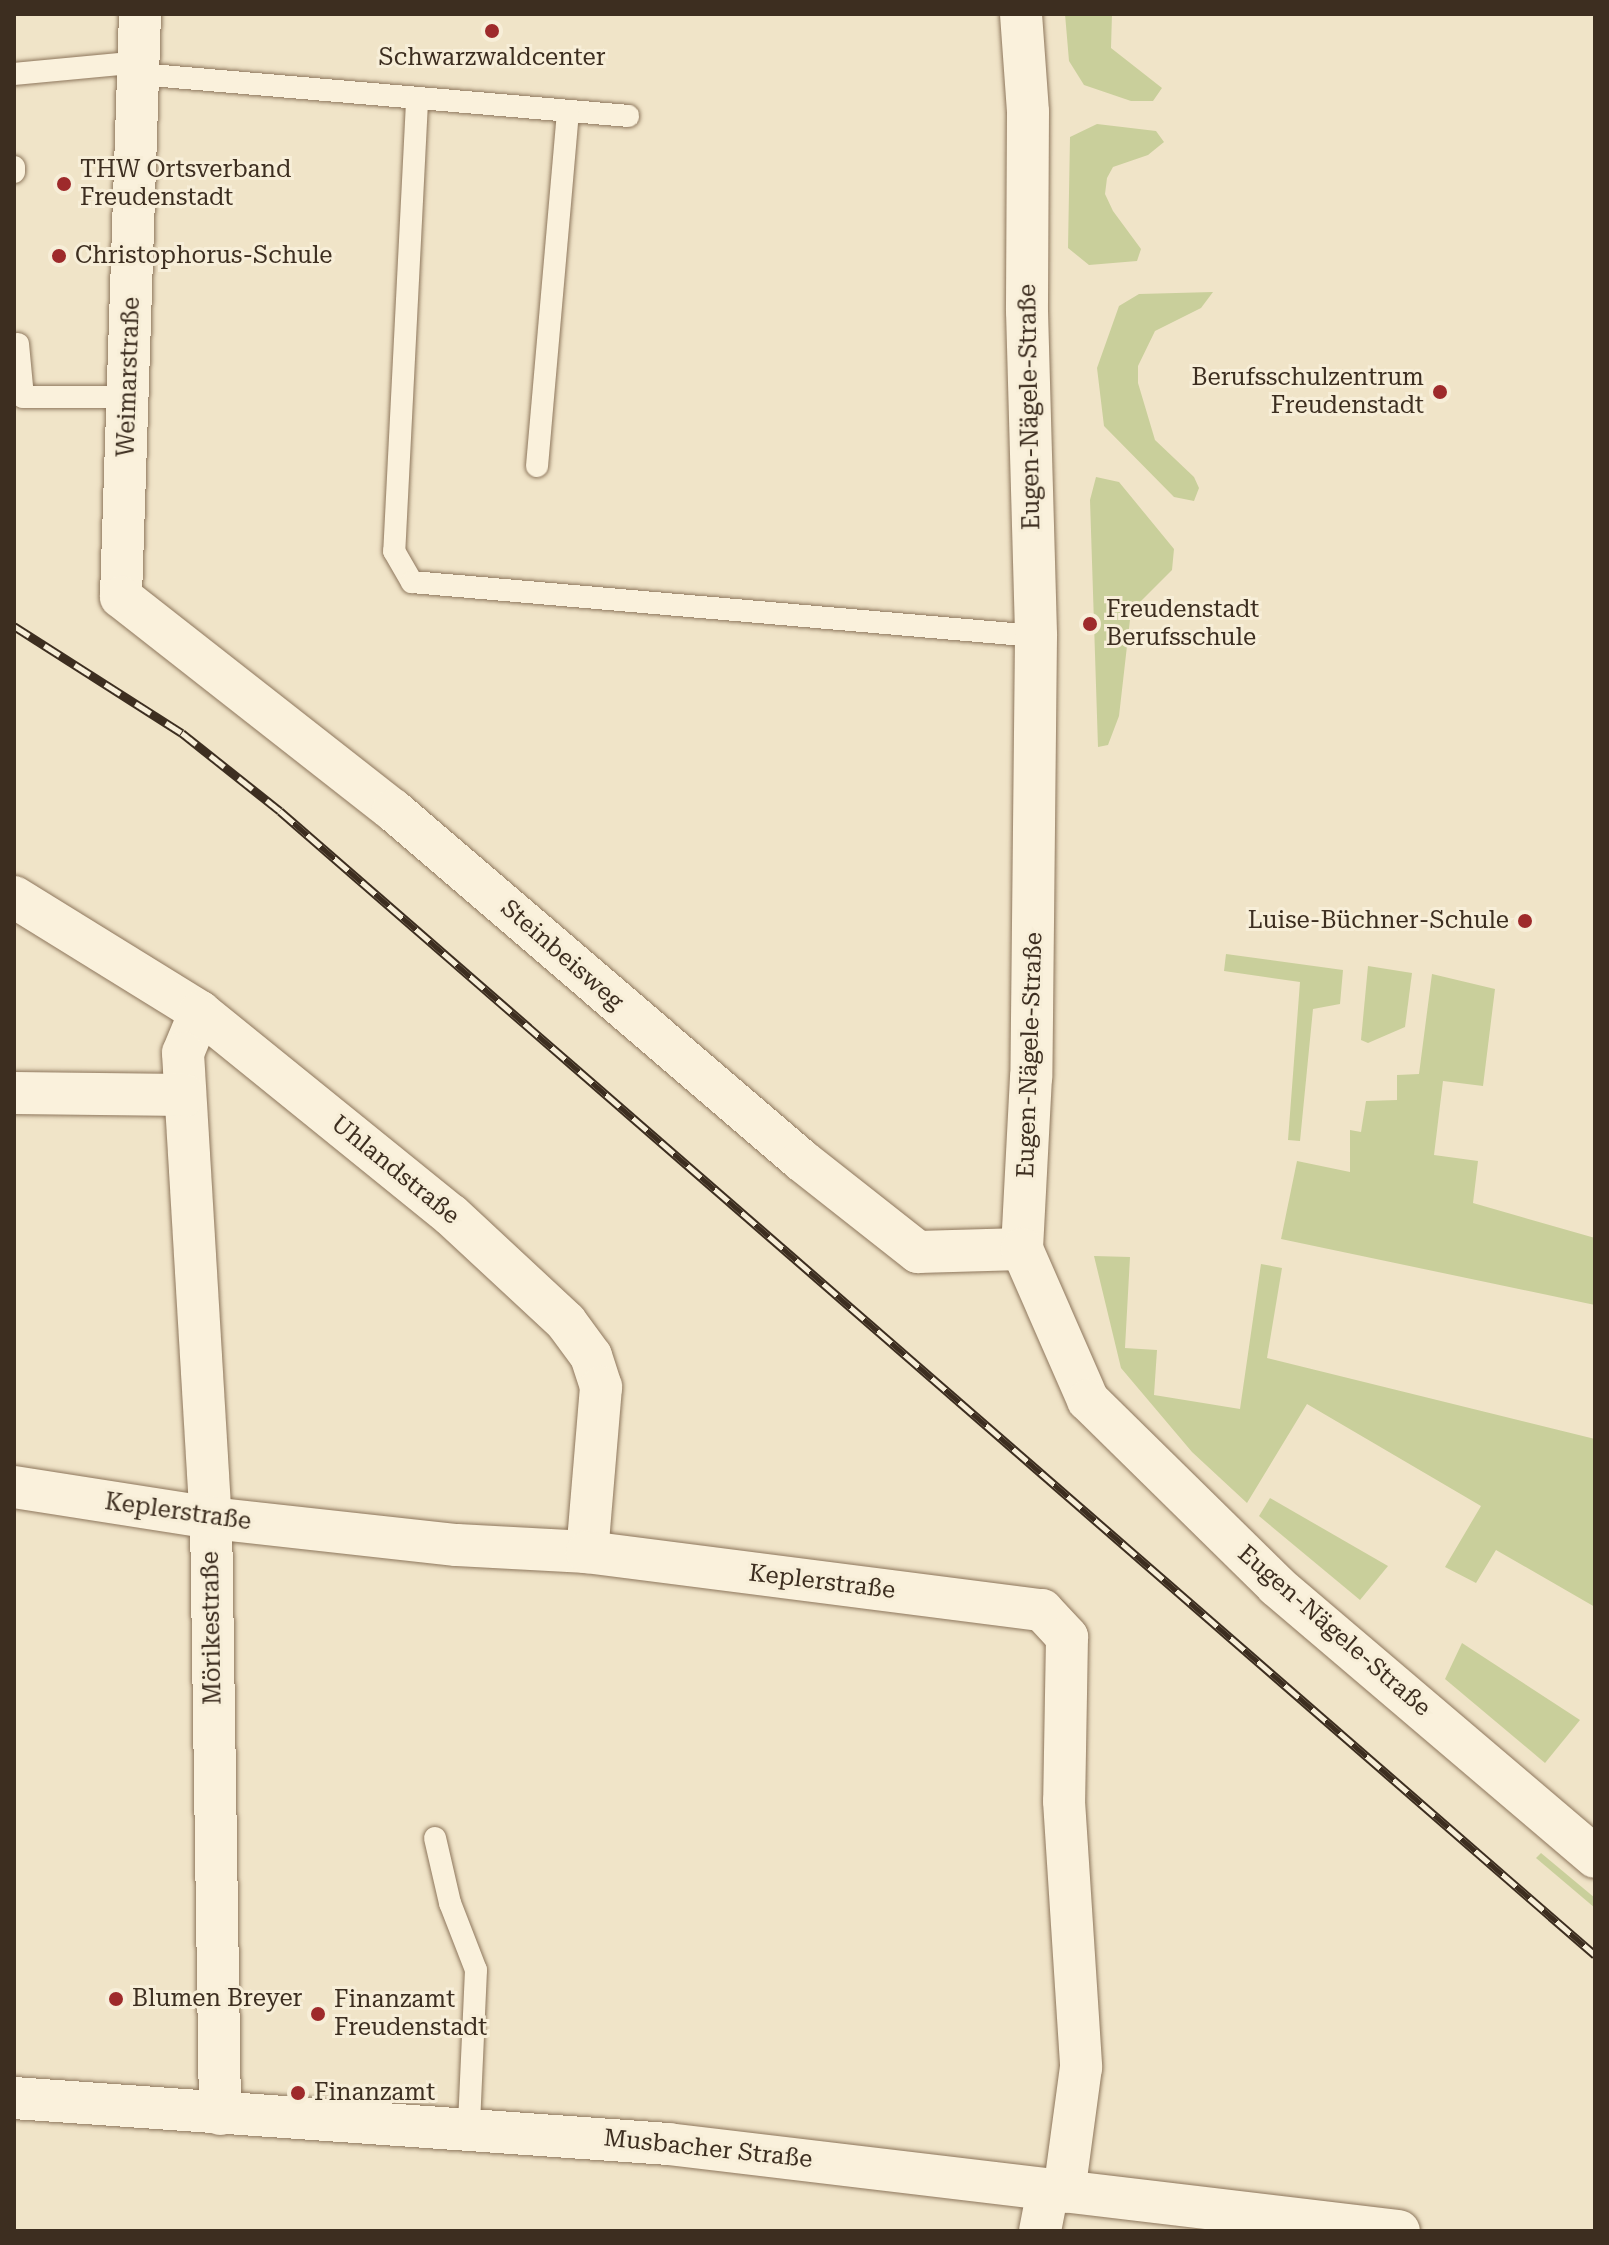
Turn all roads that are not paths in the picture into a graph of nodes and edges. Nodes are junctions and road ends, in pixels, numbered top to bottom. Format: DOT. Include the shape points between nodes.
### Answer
graph roads {
  1 [pos="140,14"];
  2 [pos="1021,14"];
  3 [pos="140,68"];
  4 [pos="14,74"];
  5 [pos="417,102"];
  6 [pos="568,112"];
  7 [pos="628,116"];
  8 [pos="18,344"];
  9 [pos="128,397"];
  10 [pos="537,466"];
  11 [pos="121,597"];
  12 [pos="1036,636"];
  13 [pos="14,897"];
  14 [pos="200,1012"];
  15 [pos="14,1093"];
  16 [pos="185,1095"];
  17 [pos="1022,1249"];
  18 [pos="14,1487"];
  19 [pos="211,1518"];
  20 [pos="587,1552"];
  21 [pos="435,1838"];
  22 [pos="1595,1857"];
  23 [pos="14,2098"];
  24 [pos="220,2114"];
  25 [pos="469,2127"];
  26 [pos="1056,2191"];
  27 [pos="1040,2231"];
  28 [pos="1399,2231"];
  1 -- 3 [label="street, Weimarstraße"];
  2 -- 12 [label="street, Eugen-Nägele-Straße" via="1028,112 1027,311"];
  3 -- 4 [label="lane"];
  3 -- 5 [label="lane"];
  3 -- 9 [label="street, Weimarstraße"];
  5 -- 6 [label="lane"];
  5 -- 12 [label="lane" via="394,551 412,582"];
  6 -- 7 [label="lane"];
  6 -- 10 [label="lane"];
  8 -- 9 [label="lane" via="23,397"];
  9 -- 11 [label="street, Weimarstraße"];
  11 -- 17 [label="street, Steinbeisweg" via="393,810 801,1160 918,1252"];
  12 -- 17 [label="street, Eugen-Nägele-Straße" via="1032,1046"];
  13 -- 14 [label="street, Uhlandstraße"];
  14 -- 16 [label="street, Mörikestraße" via="183,1053"];
  14 -- 20 [label="street, Uhlandstraße" via="451,1215 566,1322 591,1356 601,1387"];
  15 -- 16 [label="street"];
  16 -- 19 [label="street, Mörikestraße"];
  17 -- 22 [label="street, Eugen-Nägele-Straße" via="1088,1400 1277,1586"];
  18 -- 19 [label="street, Keplerstraße"];
  19 -- 20 [label="street, Keplerstraße" via="457,1545"];
  19 -- 24 [label="street, Mörikestraße"];
  20 -- 26 [label="street, Keplerstraße" via="1042,1610 1067,1637 1064,1801 1081,2067"];
  21 -- 25 [label="lane" via="450,1903 476,1970"];
  23 -- 24 [label="street, Musbacher Straße"];
  24 -- 25 [label="street, Musbacher Straße"];
  25 -- 26 [label="street, Musbacher Straße" via="869,2165"];
  26 -- 27 [label="street, Keplerstraße"];
  26 -- 28 [label="street, Musbacher Straße"];
}
